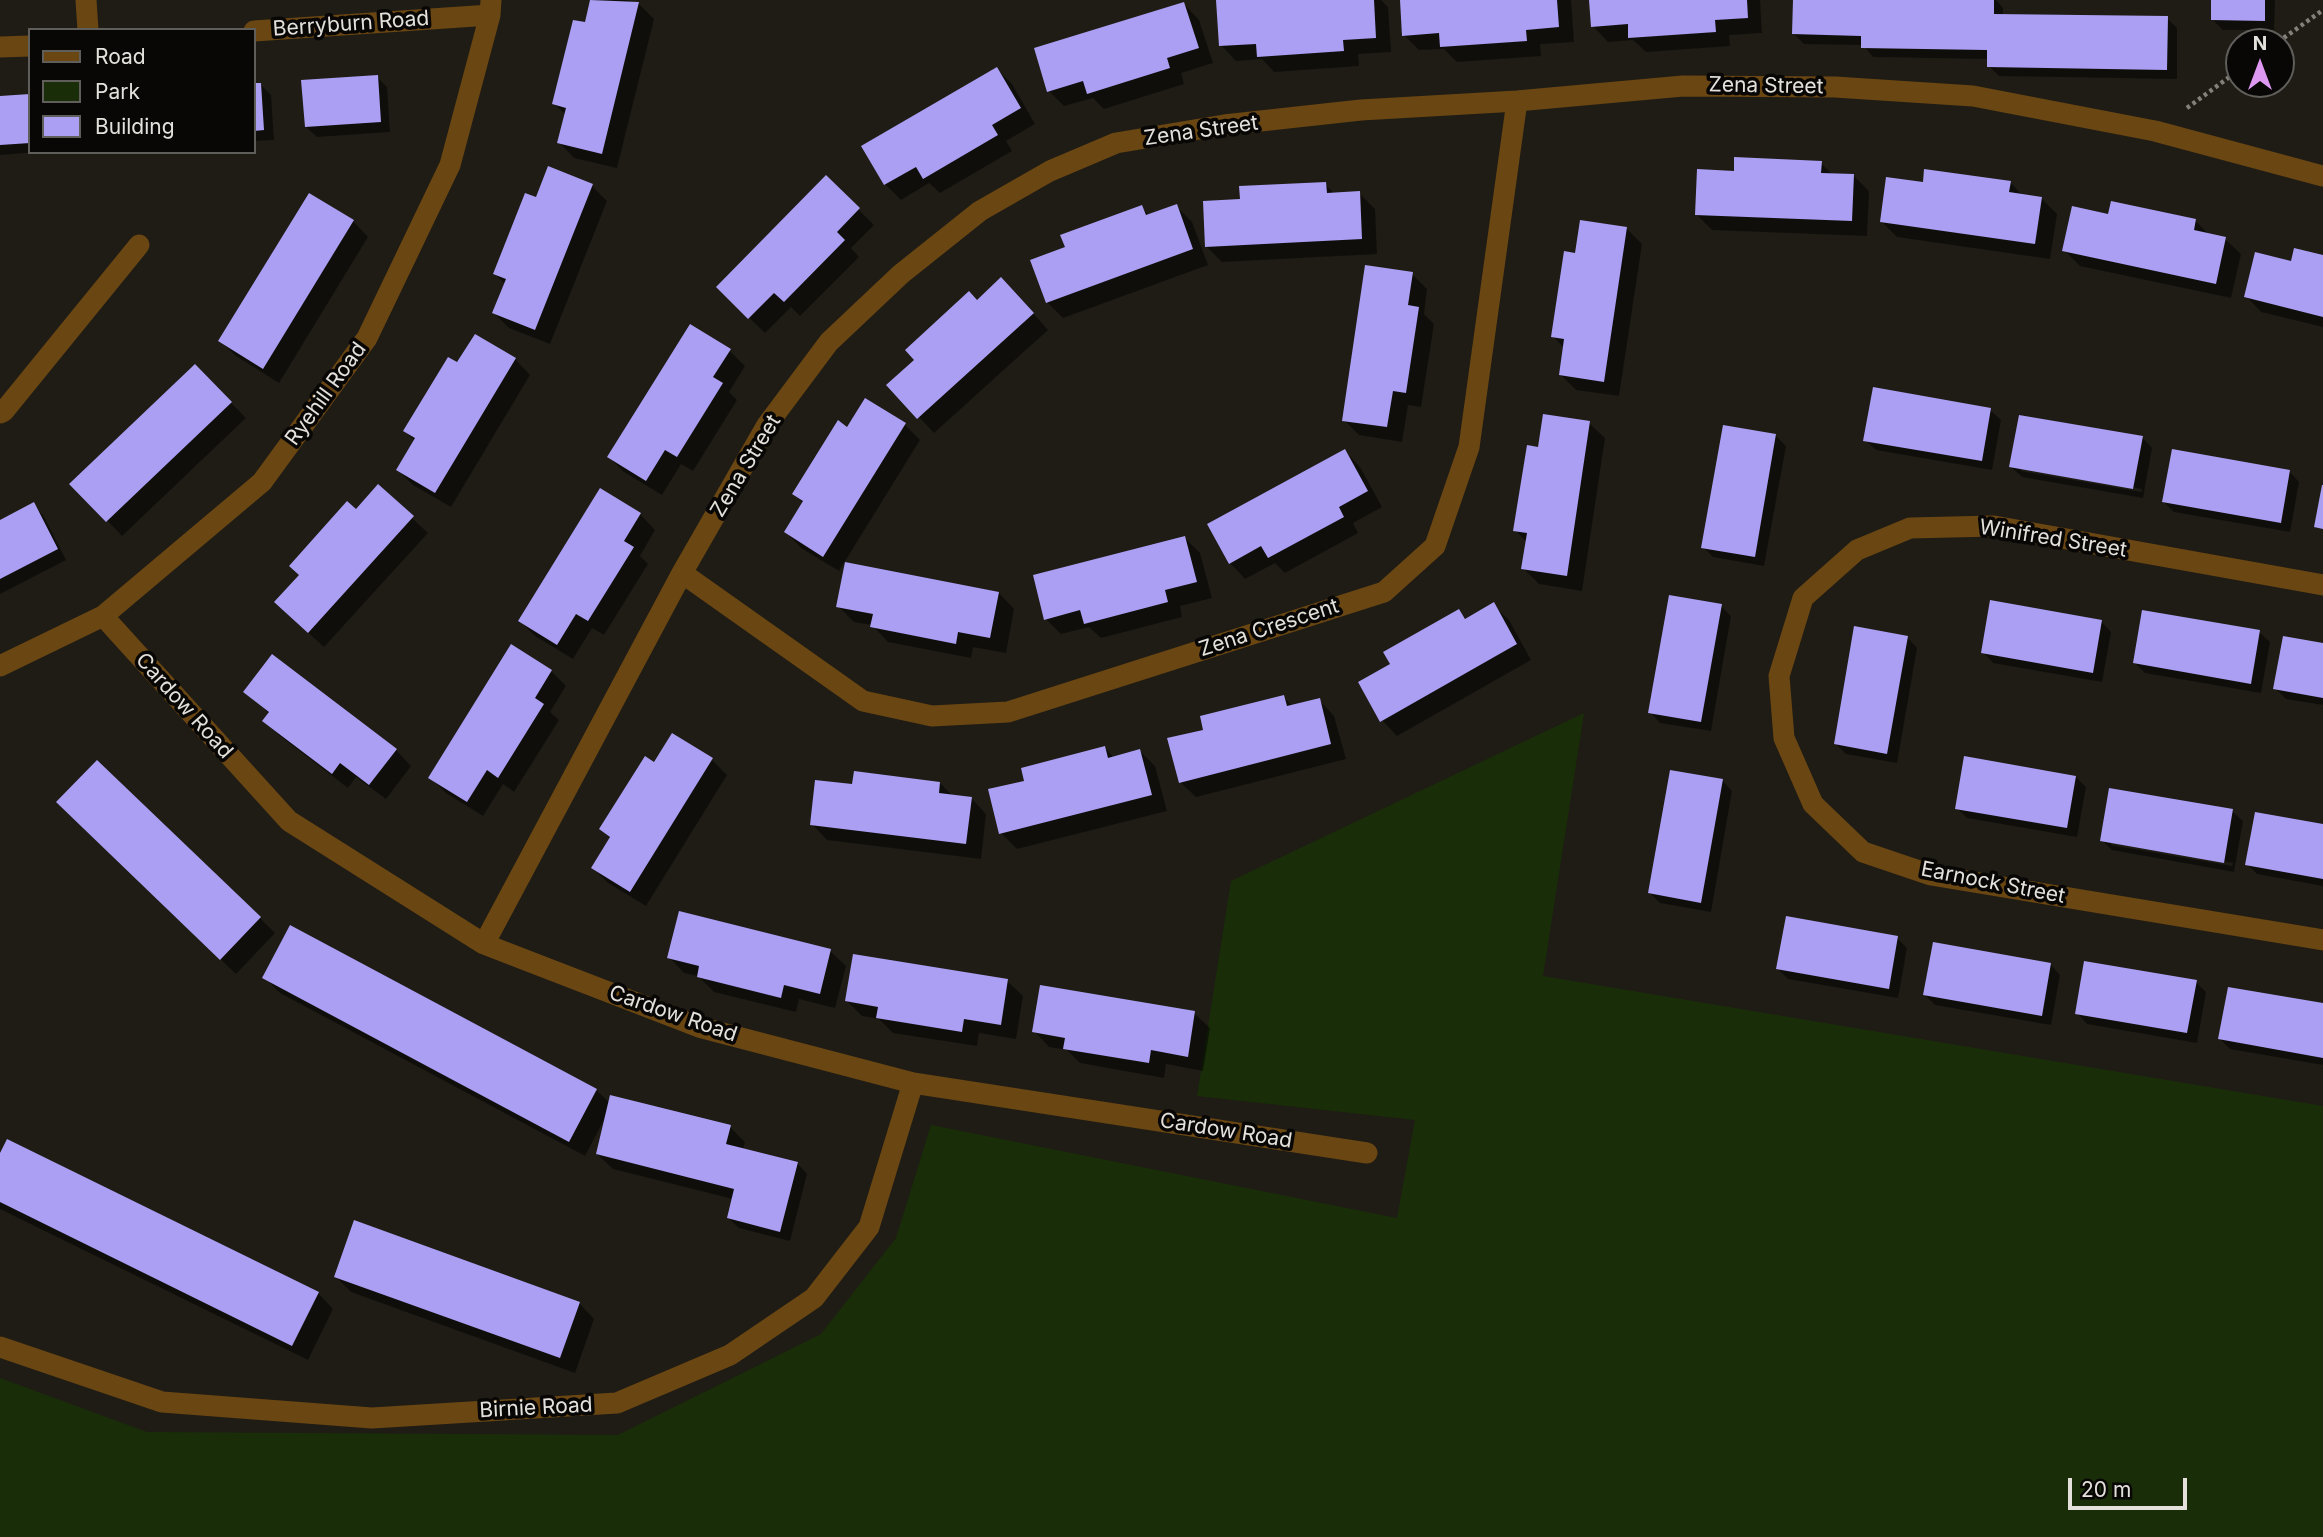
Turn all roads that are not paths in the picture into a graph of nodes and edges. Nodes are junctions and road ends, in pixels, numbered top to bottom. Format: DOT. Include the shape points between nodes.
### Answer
graph roads {
  1 [pos="86,0"];
  2 [pos="491,7"];
  3 [pos="88,28"];
  4 [pos="256,31"];
  5 [pos="28,46"];
  6 [pos="0,47"];
  7 [pos="1517,101"];
  8 [pos="2323,176"];
  9 [pos="139,245"];
  10 [pos="0,413"];
  11 [pos="682,573"];
  12 [pos="2323,585"];
  13 [pos="1803,598"];
  14 [pos="103,616"];
  15 [pos="0,666"];
  16 [pos="2323,940"];
  17 [pos="484,944"];
  18 [pos="913,1083"];
  19 [pos="1367,1153"];
  20 [pos="0,1347"];
  1 -- 3 [label="street"];
  2 -- 4 [label="street, Berryburn Road"];
  2 -- 14 [label="street, Ryehill Road" via="450,165 367,338 262,482"];
  5 -- 6 [label="street"];
  7 -- 8 [label="street, Zena Street" via="1683,86 1835,87 1973,96 2155,131"];
  7 -- 11 [label="street, Zena Street" via="1361,110 1224,125 1116,144 1050,171 980,211 901,274 829,342 767,425"];
  7 -- 11 [label="street, Zena Crescent" via="1469,447 1435,546 1384,592 1008,712 932,716 863,701"];
  9 -- 10 [label="street"];
  11 -- 17 [label="street, Zena Street"];
  12 -- 13 [label="street, Winifred Street" via="1994,526 1922,527 1857,550"];
  13 -- 16 [label="street, Earnock Street" via="1779,676 1784,738 1812,804 1863,852 1931,875"];
  14 -- 15 [label="street, Ryehill Road"];
  14 -- 17 [label="street, Cardow Road" via="289,821"];
  17 -- 18 [label="street, Cardow Road" via="699,1027"];
  18 -- 19 [label="street, Cardow Road"];
  18 -- 20 [label="street, Birnie Road" via="869,1227 814,1298 730,1355 617,1403 372,1418 162,1402"];
}
